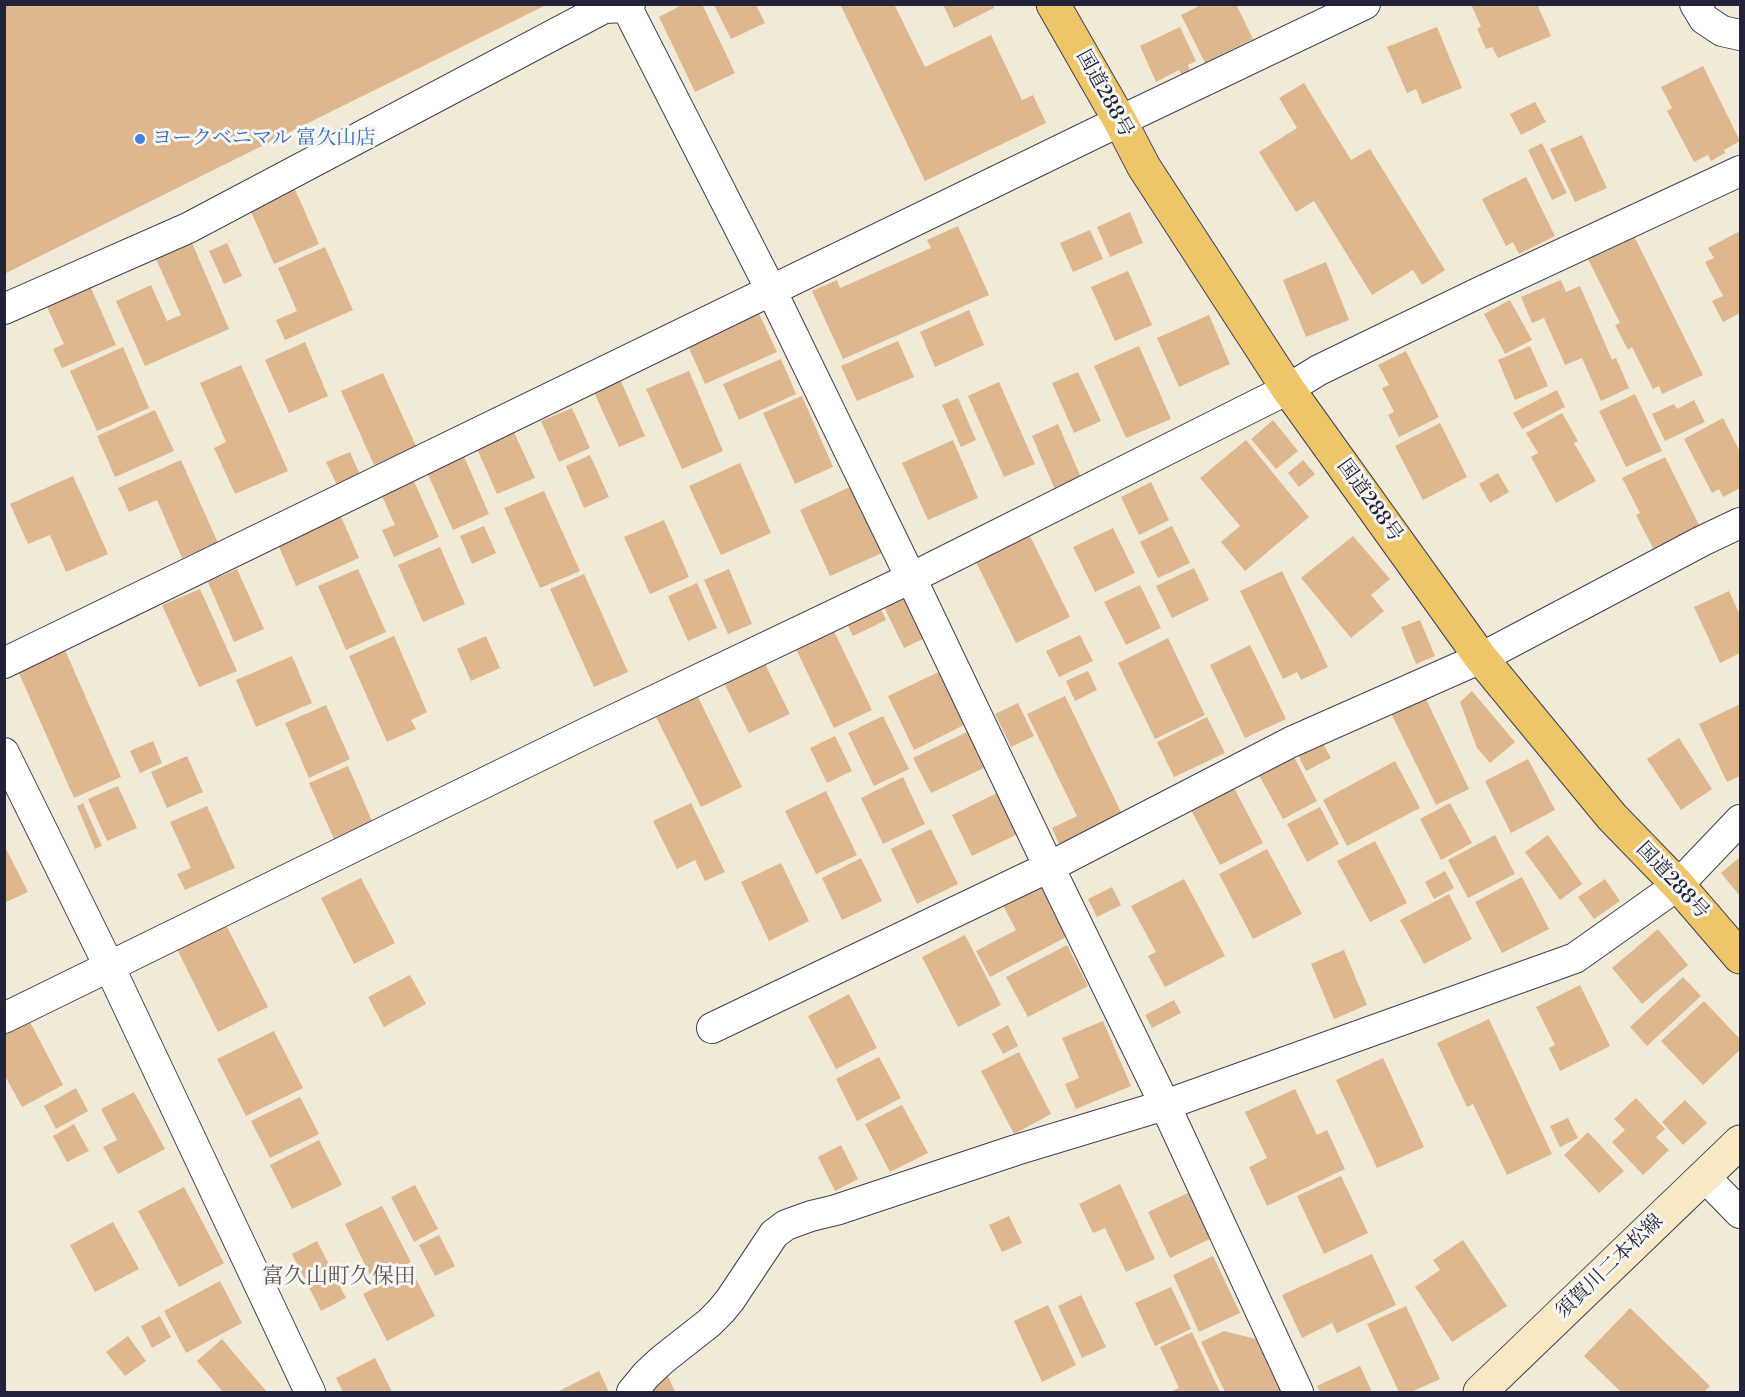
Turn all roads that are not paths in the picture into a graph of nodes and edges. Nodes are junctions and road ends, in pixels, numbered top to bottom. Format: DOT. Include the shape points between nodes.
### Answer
graph roads {
  1 [pos="1053,4"];
  2 [pos="1365,4"];
  3 [pos="1695,4"];
  4 [pos="627,5"];
  5 [pos="1740,35"];
  6 [pos="1120,120"];
  7 [pos="1740,171"];
  8 [pos="771,290"];
  9 [pos="4,309"];
  10 [pos="1288,389"];
  11 [pos="1740,523"];
  12 [pos="911,578"];
  13 [pos="1481,658"];
  14 [pos="4,663"];
  15 [pos="4,753"];
  16 [pos="1740,820"];
  17 [pos="1049,867"];
  18 [pos="1678,885"];
  19 [pos="1740,957"];
  20 [pos="109,966"];
  21 [pos="4,1018"];
  22 [pos="712,1028"];
  23 [pos="1166,1105"];
  24 [pos="1740,1142"];
  25 [pos="1704,1176"];
  26 [pos="1740,1213"];
  27 [pos="310,1392"];
  28 [pos="632,1392"];
  29 [pos="1298,1392"];
  30 [pos="1480,1392"];
  1 -- 6 [label="highway, 国道288号"];
  2 -- 6 [label="street"];
  3 -- 5 [label="street" via="1704,19 1722,31"];
  4 -- 8 [label="street"];
  4 -- 9 [label="street" via="604,8 188,228"];
  6 -- 8 [label="street"];
  6 -- 10 [label="highway, 国道288号" via="1144,167"];
  7 -- 10 [label="street" via="1478,293"];
  8 -- 12 [label="street"];
  8 -- 14 [label="street"];
  10 -- 12 [label="street"];
  10 -- 13 [label="highway, 国道288号"];
  11 -- 13 [label="street"];
  12 -- 17 [label="street"];
  12 -- 20 [label="street"];
  13 -- 17 [label="street" via="1292,742"];
  13 -- 18 [label="highway, 国道288号" via="1612,817"];
  15 -- 20 [label="street"];
  16 -- 18 [label="street"];
  17 -- 22 [label="street"];
  17 -- 23 [label="street"];
  18 -- 19 [label="highway, 国道288号"];
  18 -- 23 [label="street" via="1575,958"];
  20 -- 21 [label="street"];
  20 -- 27 [label="street"];
  23 -- 28 [label="street" via="786,1225 774,1234 710,1323 662,1360"];
  23 -- 29 [label="street"];
  24 -- 25 [label="main road, 須賀川二本松線"];
  25 -- 26 [label="street"];
  25 -- 30 [label="main road, 須賀川二本松線"];
}
